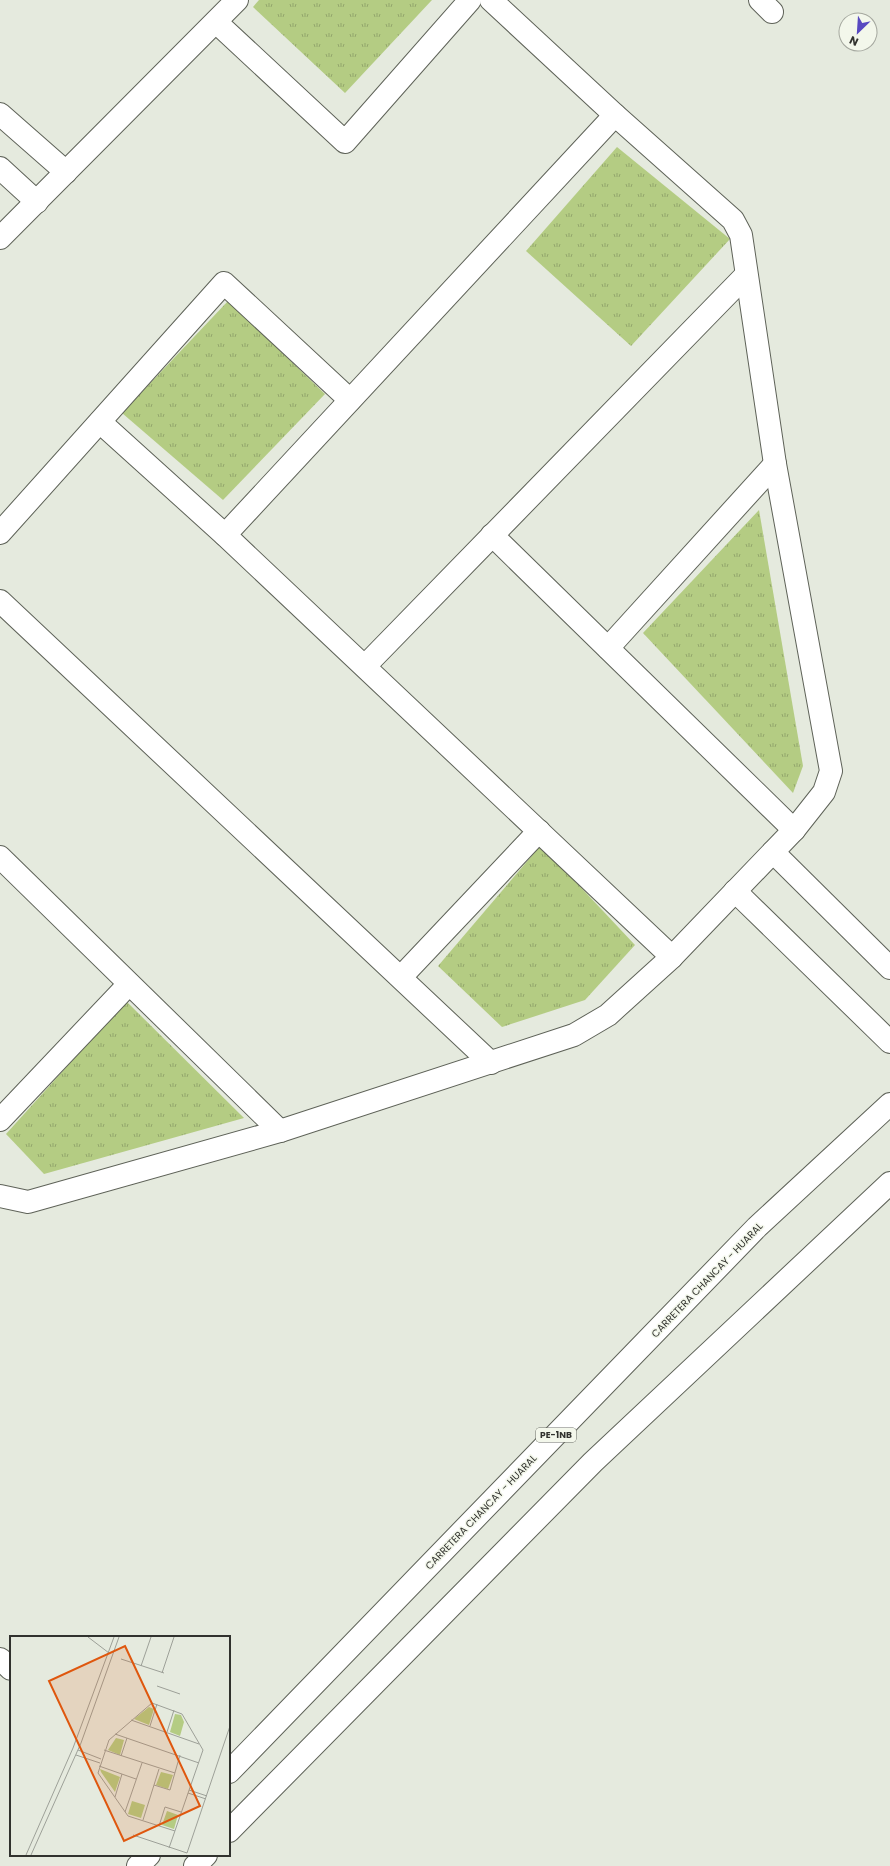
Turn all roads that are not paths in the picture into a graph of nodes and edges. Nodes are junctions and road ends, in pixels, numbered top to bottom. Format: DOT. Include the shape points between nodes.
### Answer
graph roads {
  1 [pos="236,0"];
  2 [pos="470,0"];
  3 [pos="492,0"];
  4 [pos="216,22"];
  5 [pos="0,114"];
  6 [pos="615,115"];
  7 [pos="0,168"];
  8 [pos="66,172"];
  9 [pos="36,202"];
  10 [pos="0,238"];
  11 [pos="746,274"];
  12 [pos="350,400"];
  13 [pos="100,422"];
  14 [pos="775,464"];
  15 [pos="0,533"];
  16 [pos="225,535"];
  17 [pos="492,535"];
  18 [pos="0,601"];
  19 [pos="608,648"];
  20 [pos="364,666"];
  21 [pos="794,830"];
  22 [pos="539,831"];
  23 [pos="773,852"];
  24 [pos="0,857"];
  25 [pos="736,891"];
  26 [pos="672,957"];
  27 [pos="890,968"];
  28 [pos="401,977"];
  29 [pos="129,984"];
  30 [pos="890,1042"];
  31 [pos="491,1063"];
  32 [pos="890,1104"];
  33 [pos="0,1120"];
  34 [pos="280,1131"];
  35 [pos="890,1183"];
  36 [pos="0,1196"];
  37 [pos="0,1659"];
  38 [pos="10,1668"];
  39 [pos="230,1771"];
  40 [pos="230,1829"];
  41 [pos="148,1856"];
  42 [pos="205,1856"];
  43 [pos="138,1866"];
  44 [pos="195,1866"];
  1 -- 4 [label="main road"];
  2 -- 4 [label="main road" via="345,142"];
  3 -- 6 [label="main road"];
  4 -- 8 [label="main road"];
  5 -- 8 [label="main road"];
  6 -- 11 [label="main road" via="733,220 741,236"];
  6 -- 12 [label="main road"];
  7 -- 9 [label="main road"];
  8 -- 9 [label="main road"];
  9 -- 10 [label="main road"];
  11 -- 14 [label="main road"];
  11 -- 17 [label="main road"];
  12 -- 13 [label="main road" via="224,283"];
  12 -- 16 [label="main road"];
  13 -- 15 [label="main road"];
  13 -- 16 [label="main road"];
  14 -- 19 [label="main road"];
  14 -- 21 [label="main road" via="831,771 824,792"];
  16 -- 20 [label="main road"];
  17 -- 19 [label="main road"];
  17 -- 20 [label="main road"];
  18 -- 28 [label="main road"];
  19 -- 21 [label="main road"];
  20 -- 22 [label="main road"];
  21 -- 23 [label="main road"];
  22 -- 26 [label="main road"];
  22 -- 28 [label="main road"];
  23 -- 25 [label="main road"];
  23 -- 27 [label="main road"];
  24 -- 29 [label="main road"];
  25 -- 26 [label="main road"];
  25 -- 30 [label="main road"];
  26 -- 31 [label="main road" via="608,1015 574,1035"];
  28 -- 31 [label="main road"];
  29 -- 33 [label="main road"];
  29 -- 34 [label="main road"];
  31 -- 34 [label="main road"];
  32 -- 39 [label="main road, CARRETERA CHANCAY - HUARAL / PE-1NB" via="757,1227"];
  34 -- 36 [label="main road" via="28,1202"];
  35 -- 40 [label="main road" via="593,1462"];
  37 -- 38 [label="main road"];
  41 -- 43 [label="main road"];
  42 -- 44 [label="main road"];
}
